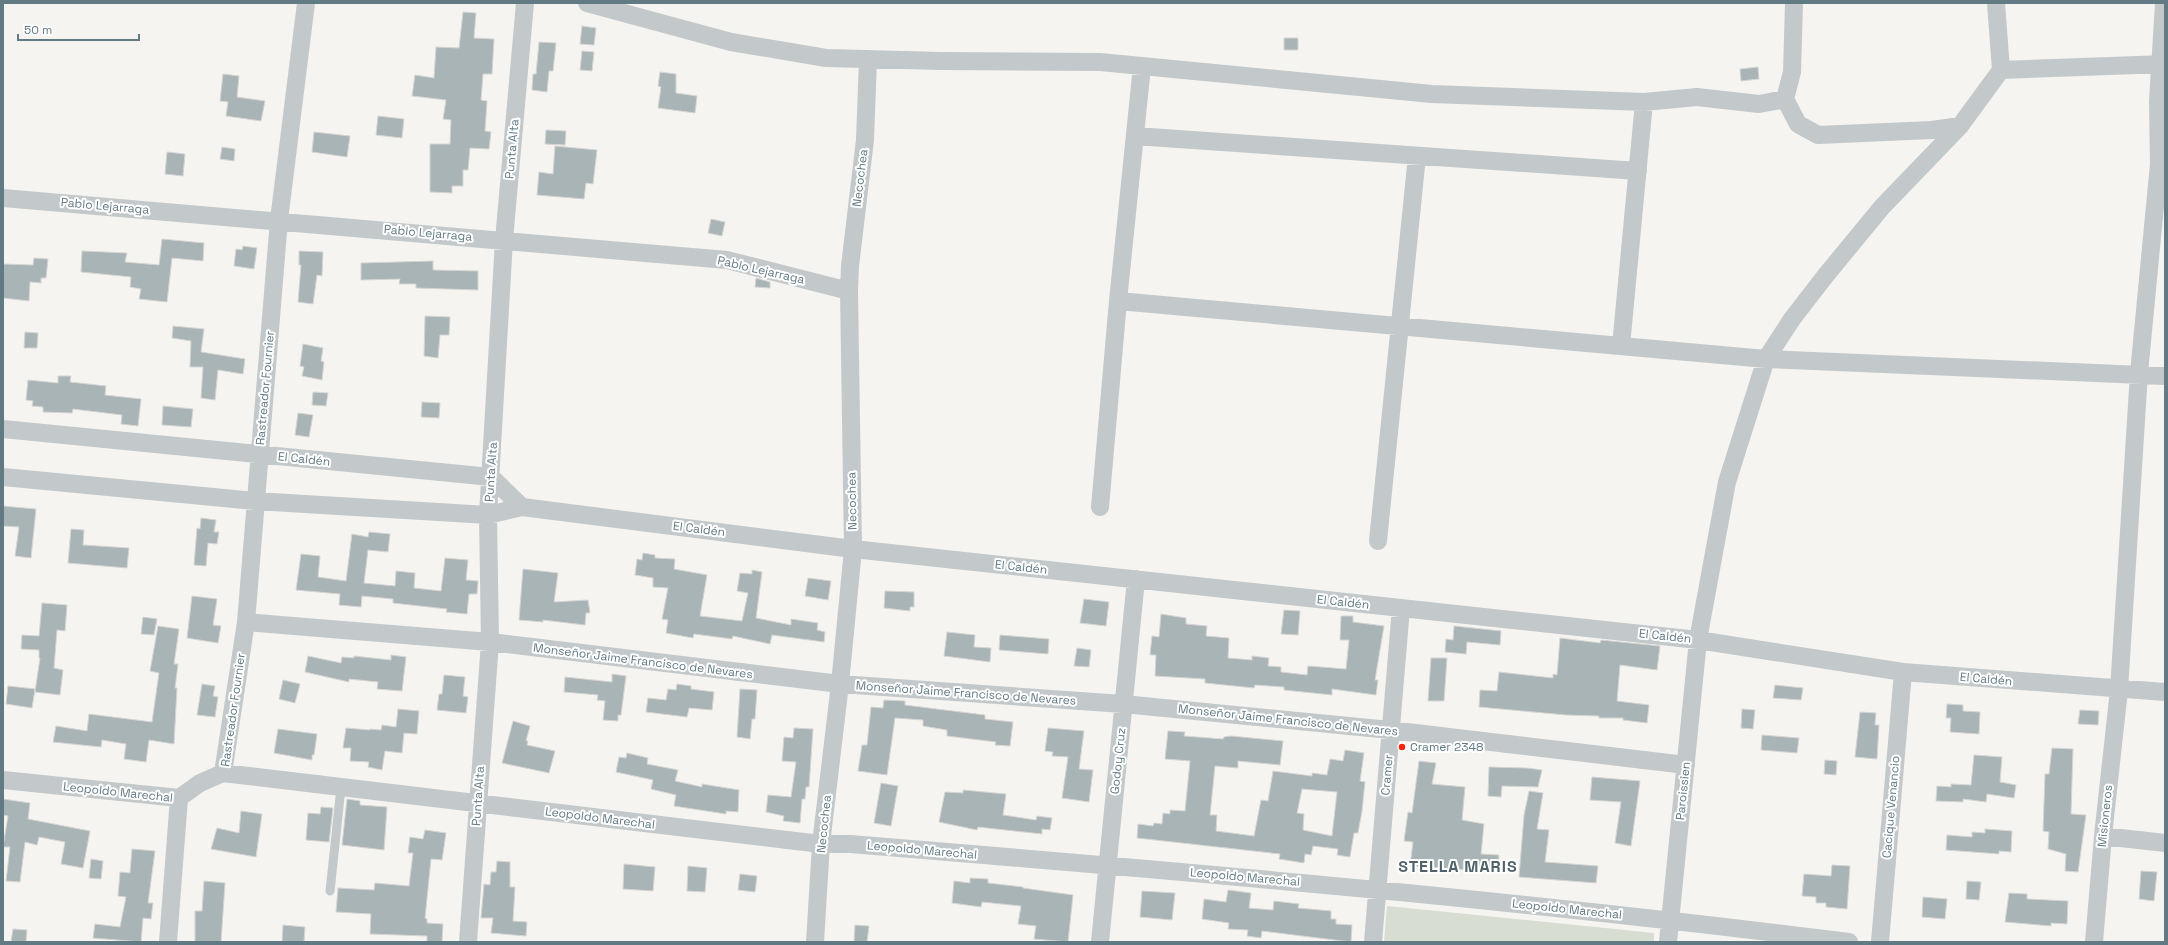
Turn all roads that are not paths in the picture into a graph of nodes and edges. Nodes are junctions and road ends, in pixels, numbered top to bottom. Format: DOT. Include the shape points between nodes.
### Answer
graph roads {
  1 [pos="306,3"];
  2 [pos="525,3"];
  3 [pos="587,3"];
  4 [pos="1794,3"];
  5 [pos="1996,3"];
  6 [pos="2164,3"];
  7 [pos="868,59"];
  8 [pos="2163,63"];
  9 [pos="1142,66"];
  10 [pos="2001,70"];
  11 [pos="1785,99"];
  12 [pos="1644,102"];
  13 [pos="1960,126"];
  14 [pos="1135,136"];
  15 [pos="1418,156"];
  16 [pos="1638,171"];
  17 [pos="3,198"];
  18 [pos="279,220"];
  19 [pos="504,240"];
  20 [pos="849,290"];
  21 [pos="1118,302"];
  22 [pos="1400,327"];
  23 [pos="1621,346"];
  24 [pos="1766,359"];
  25 [pos="2139,373"];
  26 [pos="2165,376"];
  27 [pos="3,429"];
  28 [pos="260,454"];
  29 [pos="3,477"];
  30 [pos="491,477"];
  31 [pos="255,501"];
  32 [pos="522,507"];
  33 [pos="1100,507"];
  34 [pos="488,515"];
  35 [pos="1378,541"];
  36 [pos="853,549"];
  37 [pos="1136,579"];
  38 [pos="1401,608"];
  39 [pos="246,622"];
  40 [pos="1698,640"];
  41 [pos="490,642"];
  42 [pos="1903,672"];
  43 [pos="840,684"];
  44 [pos="2119,690"];
  45 [pos="2165,692"];
  46 [pos="1124,704"];
  47 [pos="1390,730"];
  48 [pos="1686,765"];
  49 [pos="223,773"];
  50 [pos="3,780"];
  51 [pos="341,788"];
  52 [pos="179,798"];
  53 [pos="477,804"];
  54 [pos="2103,836"];
  55 [pos="2165,843"];
  56 [pos="821,844"];
  57 [pos="1108,864"];
  58 [pos="1377,889"];
  59 [pos="330,891"];
  60 [pos="1670,920"];
  61 [pos="168,942"];
  62 [pos="468,942"];
  63 [pos="815,942"];
  64 [pos="1100,942"];
  65 [pos="1373,942"];
  66 [pos="1668,942"];
  67 [pos="1849,942"];
  68 [pos="1880,942"];
  69 [pos="2094,942"];
  1 -- 18 [label="street, Rastreador Fournier"];
  2 -- 19 [label="street, Punta Alta"];
  3 -- 7 [label="street" via="731,42 826,58"];
  4 -- 11 [label="street" via="1792,72"];
  5 -- 10 [label="street"];
  6 -- 8 [label="street"];
  7 -- 9 [label="street" via="1100,62"];
  7 -- 20 [label="street, Necochea" via="865,140"];
  8 -- 10 [label="street"];
  8 -- 25 [label="street, Misioneros" via="2158,101 2159,164"];
  9 -- 12 [label="street" via="1432,94"];
  9 -- 14 [label="street"];
  10 -- 13 [label="street, Paroissien"];
  11 -- 12 [label="street" via="1759,104 1697,97"];
  11 -- 13 [label="street" via="1798,124 1818,135 1932,130"];
  12 -- 16 [label="street"];
  13 -- 24 [label="street, Paroissien" via="1877,213 1792,319"];
  14 -- 15 [label="street"];
  14 -- 21 [label="street"];
  15 -- 16 [label="street"];
  15 -- 22 [label="street"];
  16 -- 23 [label="street"];
  17 -- 18 [label="street, Pablo Lejarraga"];
  18 -- 19 [label="street, Pablo Lejarraga"];
  18 -- 28 [label="street, Rastreador Fournier"];
  19 -- 20 [label="street, Pablo Lejarraga" via="727,260"];
  19 -- 30 [label="street, Punta Alta"];
  20 -- 36 [label="street, Necochea"];
  21 -- 22 [label="street"];
  21 -- 33 [label="street"];
  22 -- 23 [label="street"];
  22 -- 35 [label="street"];
  23 -- 24 [label="street"];
  24 -- 25 [label="street"];
  24 -- 40 [label="street, Paroissien" via="1727,482"];
  25 -- 26 [label="street"];
  25 -- 44 [label="street, Misioneros"];
  27 -- 28 [label="street, El Caldén"];
  28 -- 30 [label="street, El Caldén"];
  28 -- 31 [label="street, Rastreador Fournier"];
  29 -- 31 [label="street, El Caldén"];
  30 -- 32 [label="street"];
  30 -- 34 [label="street, Punta Alta"];
  31 -- 34 [label="street, El Caldén"];
  31 -- 39 [label="street, Rastreador Fournier"];
  32 -- 34 [label="street, El Caldén"];
  32 -- 36 [label="street, El Caldén"];
  34 -- 41 [label="street, Punta Alta"];
  36 -- 37 [label="street, El Caldén"];
  36 -- 43 [label="street, Necochea"];
  37 -- 38 [label="street, El Caldén"];
  37 -- 46 [label="street, Godoy Cruz"];
  38 -- 40 [label="street, El Caldén"];
  38 -- 47 [label="street, Cramer"];
  39 -- 41 [label="street, Monseñor Jaime Francisco de Nevares"];
  39 -- 49 [label="street, Rastreador Fournier"];
  40 -- 42 [label="street, El Caldén"];
  40 -- 48 [label="street, Paroissien"];
  41 -- 43 [label="street, Monseñor Jaime Francisco de Nevares"];
  41 -- 53 [label="street, Punta Alta"];
  42 -- 44 [label="street, El Caldén"];
  42 -- 68 [label="street, Cacique Venancio"];
  43 -- 46 [label="street, Monseñor Jaime Francisco de Nevares"];
  43 -- 56 [label="street, Necochea"];
  44 -- 45 [label="street, El Caldén"];
  44 -- 54 [label="street, Misioneros"];
  46 -- 47 [label="street, Monseñor Jaime Francisco de Nevares"];
  46 -- 57 [label="street, Godoy Cruz"];
  47 -- 48 [label="street, Monseñor Jaime Francisco de Nevares"];
  47 -- 58 [label="street, Cramer"];
  48 -- 60 [label="street, Paroissien"];
  49 -- 51 [label="street, Leopoldo Marechal"];
  49 -- 52 [label="street, Leopoldo Marechal" via="200,783"];
  50 -- 52 [label="street, Leopoldo Marechal"];
  51 -- 53 [label="street, Leopoldo Marechal"];
  51 -- 59 [label="lane"];
  52 -- 61 [label="street"];
  53 -- 56 [label="street, Leopoldo Marechal"];
  53 -- 62 [label="street, Punta Alta"];
  54 -- 55 [label="street"];
  54 -- 69 [label="street, Misioneros"];
  56 -- 57 [label="street, Leopoldo Marechal" via="850,844"];
  56 -- 63 [label="street, Necochea"];
  57 -- 58 [label="street, Leopoldo Marechal"];
  57 -- 64 [label="street, Godoy Cruz"];
  58 -- 60 [label="street, Leopoldo Marechal"];
  58 -- 65 [label="street, Cramer"];
  60 -- 66 [label="street, Paroissien"];
  60 -- 67 [label="street, Leopoldo Marechal"];
}
